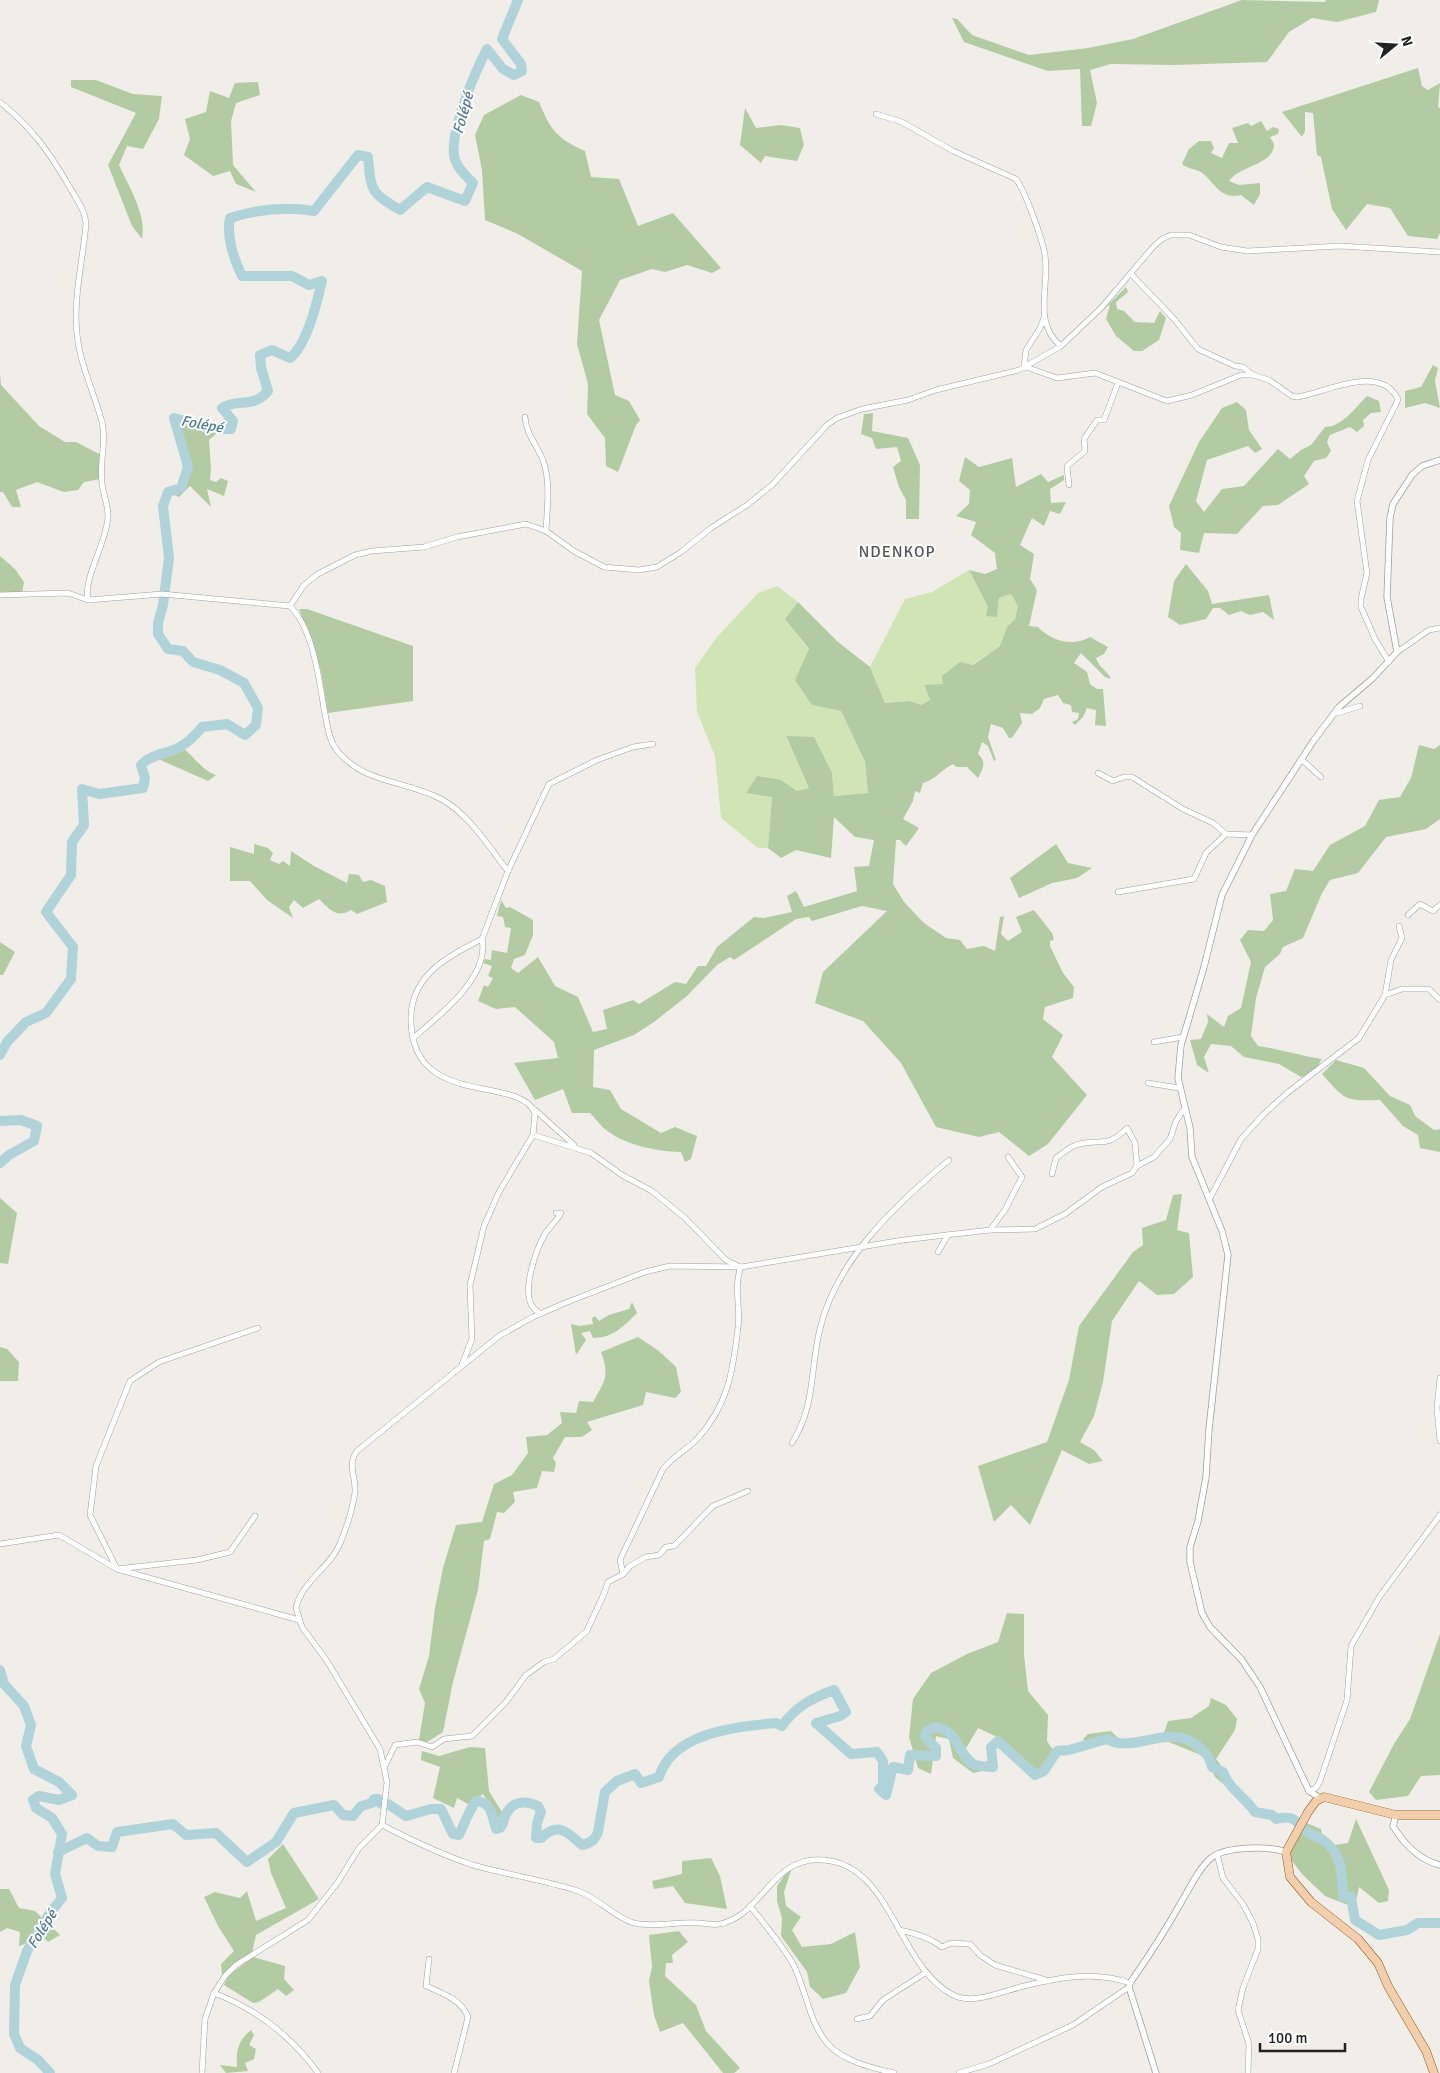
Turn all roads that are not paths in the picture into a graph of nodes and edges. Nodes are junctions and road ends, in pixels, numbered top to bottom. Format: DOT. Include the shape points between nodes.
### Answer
graph roads {
  1 [pos="0,102"];
  2 [pos="876,114"];
  3 [pos="1440,252"];
  4 [pos="1131,274"];
  5 [pos="1044,318"];
  6 [pos="1061,346"];
  7 [pos="1025,368"];
  8 [pos="1253,375"];
  9 [pos="1118,384"];
  10 [pos="526,417"];
  11 [pos="1440,460"];
  12 [pos="1069,485"];
  13 [pos="546,531"];
  14 [pos="0,595"];
  15 [pos="88,600"];
  16 [pos="290,606"];
  17 [pos="1440,628"];
  18 [pos="1397,652"];
  19 [pos="1389,662"];
  20 [pos="1360,706"];
  21 [pos="1334,714"];
  22 [pos="653,744"];
  23 [pos="1301,759"];
  24 [pos="1098,773"];
  25 [pos="1321,777"];
  26 [pos="1226,834"];
  27 [pos="1252,835"];
  28 [pos="508,871"];
  29 [pos="1118,892"];
  30 [pos="1440,905"];
  31 [pos="1408,915"];
  32 [pos="1399,926"];
  33 [pos="482,939"];
  34 [pos="1385,995"];
  35 [pos="1440,1000"];
  36 [pos="1183,1037"];
  37 [pos="413,1038"];
  38 [pos="1154,1042"];
  39 [pos="1148,1084"];
  40 [pos="1179,1088"];
  41 [pos="532,1107"];
  42 [pos="1184,1109"];
  43 [pos="532,1135"];
  44 [pos="576,1147"];
  45 [pos="1008,1157"];
  46 [pos="949,1160"];
  47 [pos="1137,1166"];
  48 [pos="1052,1174"];
  49 [pos="1210,1198"];
  50 [pos="556,1213"];
  51 [pos="990,1230"];
  52 [pos="948,1235"];
  53 [pos="860,1249"];
  54 [pos="938,1252"];
  55 [pos="740,1267"];
  56 [pos="540,1314"];
  57 [pos="258,1328"];
  58 [pos="462,1364"];
  59 [pos="1440,1378"];
  60 [pos="1440,1441"];
  61 [pos="792,1443"];
  62 [pos="748,1490"];
  63 [pos="1440,1515"];
  64 [pos="255,1516"];
  65 [pos="0,1544"];
  66 [pos="117,1569"];
  67 [pos="623,1574"];
  68 [pos="299,1620"];
  69 [pos="384,1766"];
  70 [pos="1309,1791"];
  71 [pos="1320,1798"];
  72 [pos="1396,1815"];
  73 [pos="1440,1815"];
  74 [pos="382,1825"];
  75 [pos="1286,1852"];
  76 [pos="1217,1854"];
  77 [pos="1440,1865"];
  78 [pos="750,1906"];
  79 [pos="899,1930"];
  80 [pos="429,1959"];
  81 [pos="925,1973"];
  82 [pos="1049,1981"];
  83 [pos="1129,1985"];
  84 [pos="214,1993"];
  85 [pos="857,2019"];
  86 [pos="202,2073"];
  87 [pos="318,2073"];
  88 [pos="454,2073"];
  89 [pos="894,2073"];
  90 [pos="959,2073"];
  91 [pos="1156,2073"];
  92 [pos="1248,2073"];
  93 [pos="1434,2073"];
  1 -- 15 [label="street" via="50,152 85,212 77,334 103,429 102,484 108,517 86,590"];
  2 -- 5 [label="street" via="902,122 953,151 1016,179 1044,253"];
  3 -- 4 [label="street" via="1340,246 1247,251 1178,234 1162,239"];
  4 -- 6 [label="street"];
  4 -- 8 [label="street" via="1198,348 1243,367"];
  5 -- 6 [label="street" via="1051,336"];
  5 -- 7 [label="street" via="1026,350"];
  6 -- 7 [label="street"];
  7 -- 9 [label="street" via="1057,378 1095,373"];
  7 -- 13 [label="street" via="838,418 827,425 798,459 756,498 681,552 648,570 614,570 600,565"];
  8 -- 9 [label="street" via="1235,376 1192,395 1167,401"];
  8 -- 19 [label="street" via="1269,380 1297,397 1360,381 1380,384 1398,398 1368,460 1358,501 1367,573 1361,606"];
  9 -- 12 [label="street" via="1104,420 1096,420 1086,434 1085,452 1067,466"];
  10 -- 13 [label="street" via="526,428 546,470"];
  11 -- 18 [label="street" via="1422,466 1412,475 1393,504 1387,597"];
  13 -- 16 [label="street" via="526,524 457,537 424,548 360,553 322,571 304,585"];
  14 -- 15 [label="street" via="68,593"];
  15 -- 16 [label="street" via="168,594"];
  16 -- 28 [label="street" via="306,632 318,672 329,733 336,749 353,765 375,778 418,789 448,803 482,837"];
  17 -- 18 [label="street" via="1421,635"];
  18 -- 19 [label="street"];
  19 -- 21 [label="street"];
  20 -- 21 [label="street"];
  21 -- 23 [label="street"];
  22 -- 28 [label="street" via="633,747 597,760 549,784"];
  23 -- 25 [label="street"];
  23 -- 27 [label="street"];
  24 -- 26 [label="street" via="1113,781 1124,776 1132,777 1183,810 1213,823"];
  26 -- 27 [label="street"];
  26 -- 29 [label="street" via="1206,853 1194,879"];
  27 -- 36 [label="street" via="1222,895"];
  28 -- 33 [label="street"];
  30 -- 31 [label="street" via="1433,911 1420,904"];
  32 -- 34 [label="street" via="1402,938 1391,960"];
  33 -- 37 [label="street" via="483,958 472,977 449,1007"];
  33 -- 37 [label="street" via="446,959 419,987 412,1008"];
  34 -- 35 [label="street" via="1402,989 1429,989"];
  34 -- 49 [label="street" via="1359,1038 1287,1093 1241,1140"];
  36 -- 38 [label="street"];
  36 -- 40 [label="street" via="1178,1066"];
  37 -- 41 [label="street" via="421,1058 446,1078 472,1088 521,1098"];
  39 -- 40 [label="street"];
  40 -- 42 [label="street"];
  41 -- 43 [label="street" via="536,1119"];
  41 -- 44 [label="street"];
  42 -- 47 [label="street" via="1162,1149"];
  42 -- 49 [label="street" via="1190,1128 1192,1157"];
  43 -- 44 [label="street"];
  43 -- 58 [label="street" via="499,1192 484,1226 470,1285 472,1339"];
  44 -- 55 [label="street" via="652,1191 726,1260"];
  45 -- 51 [label="street" via="1022,1177 1005,1210"];
  46 -- 53 [label="street" via="901,1203"];
  47 -- 48 [label="street" via="1134,1143 1127,1128 1107,1143 1097,1141 1074,1145 1056,1158"];
  47 -- 51 [label="street" via="1065,1214 1035,1229"];
  49 -- 70 [label="street" via="1226,1245 1228,1264 1215,1366 1206,1478 1190,1547 1192,1578 1210,1628 1242,1660 1260,1687"];
  50 -- 56 [label="street" via="561,1213 538,1246 528,1288 532,1306"];
  51 -- 52 [label="street"];
  52 -- 53 [label="street"];
  52 -- 54 [label="street"];
  53 -- 55 [label="street"];
  53 -- 61 [label="street" via="836,1285 819,1332 807,1414"];
  55 -- 56 [label="street" via="676,1265 661,1268"];
  55 -- 67 [label="street" via="737,1281 739,1320 730,1382 700,1436 671,1458 663,1469 620,1560"];
  56 -- 58 [label="street" via="507,1331"];
  57 -- 66 [label="street" via="159,1362 130,1381 96,1466 90,1515"];
  58 -- 68 [label="street" via="353,1456 355,1490 343,1537 334,1556 300,1596 296,1608"];
  59 -- 60 [label="street" via="1436,1408"];
  62 -- 67 [label="street" via="713,1506 674,1546 646,1557"];
  63 -- 70 [label="street" via="1380,1596 1351,1646 1346,1700 1323,1774 1318,1785"];
  64 -- 66 [label="street" via="230,1552 197,1560"];
  65 -- 66 [label="street" via="59,1535"];
  66 -- 68 [label="street"];
  67 -- 69 [label="street" via="608,1582 587,1631 554,1659 526,1675 506,1702 472,1736 444,1739 432,1747 417,1742 395,1746"];
  68 -- 69 [label="street" via="377,1743"];
  69 -- 74 [label="street" via="386,1803"];
  70 -- 71 [label="street"];
  71 -- 72 [label="main road" via="1328,1797"];
  71 -- 75 [label="main road" via="1308,1812"];
  72 -- 73 [label="main road"];
  72 -- 77 [label="street" via="1393,1826 1397,1834 1417,1855"];
  74 -- 78 [label="street" via="473,1865 594,1897 635,1923 719,1925"];
  74 -- 84 [label="street" via="359,1848 308,1920 236,1965"];
  75 -- 76 [label="street" via="1262,1848"];
  75 -- 93 [label="main road" via="1290,1877 1311,1902 1358,1939 1378,1964 1426,2051"];
  76 -- 83 [label="street" via="1193,1882"];
  76 -- 92 [label="street" via="1223,1878 1243,1904 1258,1939 1258,1949 1238,2010 1249,2044"];
  78 -- 79 [label="street" via="779,1874 792,1866 807,1860 835,1861 861,1876 877,1893"];
  78 -- 89 [label="street" via="793,1965 828,2045 873,2068"];
  79 -- 81 [label="street"];
  79 -- 82 [label="street" via="915,1932 942,1947 950,1943 970,1944 994,1964"];
  80 -- 88 [label="street" via="426,1986 454,2000 468,2017"];
  81 -- 82 [label="street" via="937,1986 955,1996 968,1998 990,1996"];
  81 -- 85 [label="street" via="888,1995 870,2016"];
  82 -- 83 [label="street" via="1101,1975"];
  83 -- 90 [label="street" via="1073,2025 989,2064"];
  83 -- 91 [label="street"];
  84 -- 86 [label="street" via="205,2019"];
  84 -- 87 [label="street" via="246,2006 285,2036 300,2049"];
}
